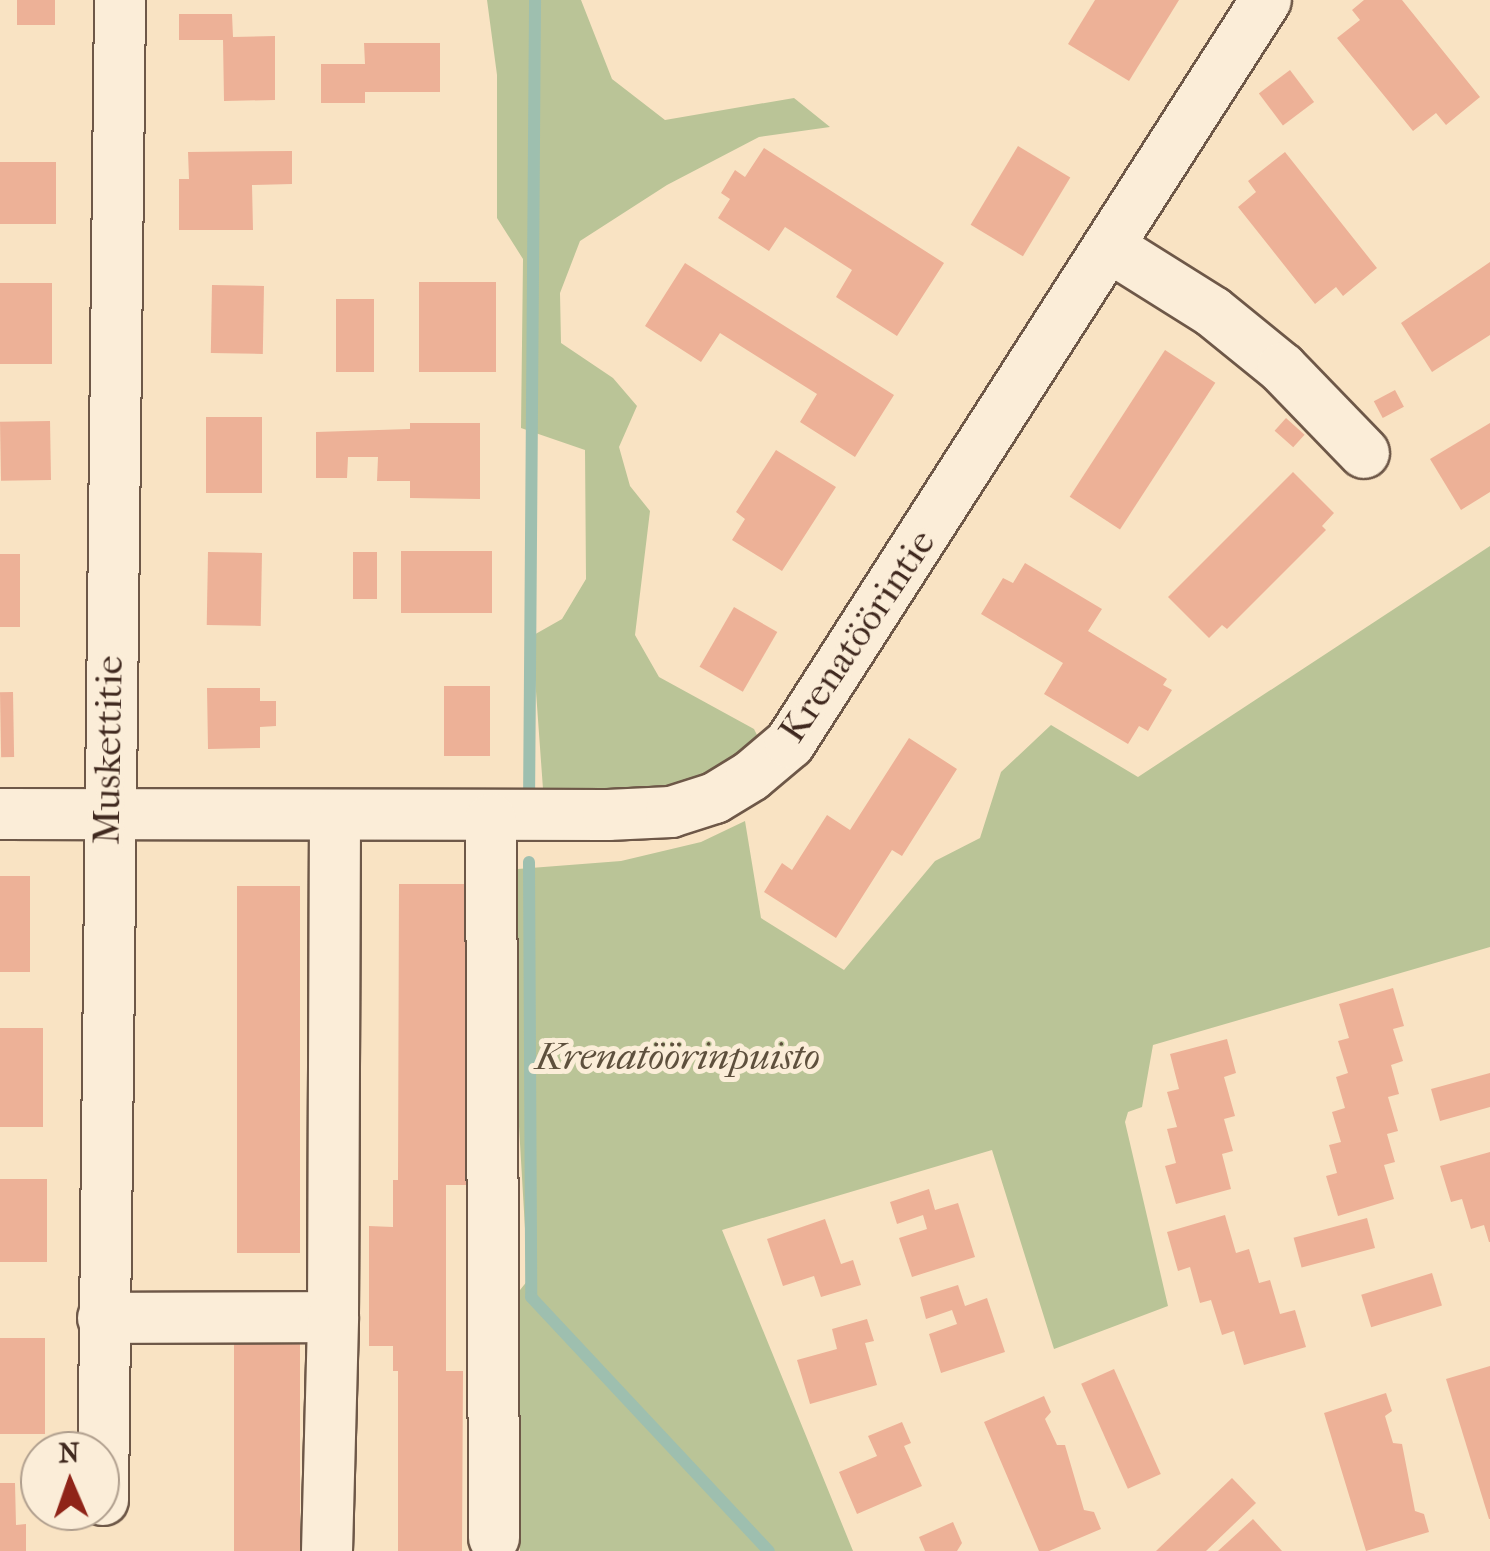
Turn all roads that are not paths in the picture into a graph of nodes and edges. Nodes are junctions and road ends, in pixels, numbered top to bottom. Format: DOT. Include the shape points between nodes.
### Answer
graph roads {
  1 [pos="120,0"];
  2 [pos="1266,0"];
  3 [pos="1111,248"];
  4 [pos="1364,453"];
  5 [pos="107,813"];
  6 [pos="0,814"];
  7 [pos="335,817"];
  8 [pos="492,819"];
  9 [pos="333,1317"];
  10 [pos="104,1318"];
  11 [pos="103,1431"];
  12 [pos="494,1538"];
  13 [pos="327,1551"];
  1 -- 5 [label="street, Muskettitie"];
  2 -- 3 [label="street, Krenatöörintie"];
  3 -- 4 [label="street" via="1212,312 1282,368"];
  3 -- 8 [label="street, Krenatöörintie" via="790,743 716,798 671,812"];
  5 -- 6 [label="street, Krenatöörintie"];
  5 -- 7 [label="street, Krenatöörintie"];
  5 -- 10 [label="street, Muskettitie"];
  7 -- 8 [label="street, Krenatöörintie"];
  7 -- 9 [label="street"];
  8 -- 12 [label="street"];
  9 -- 10 [label="street"];
  9 -- 13 [label="street"];
  10 -- 11 [label="street, Muskettitie"];
}
